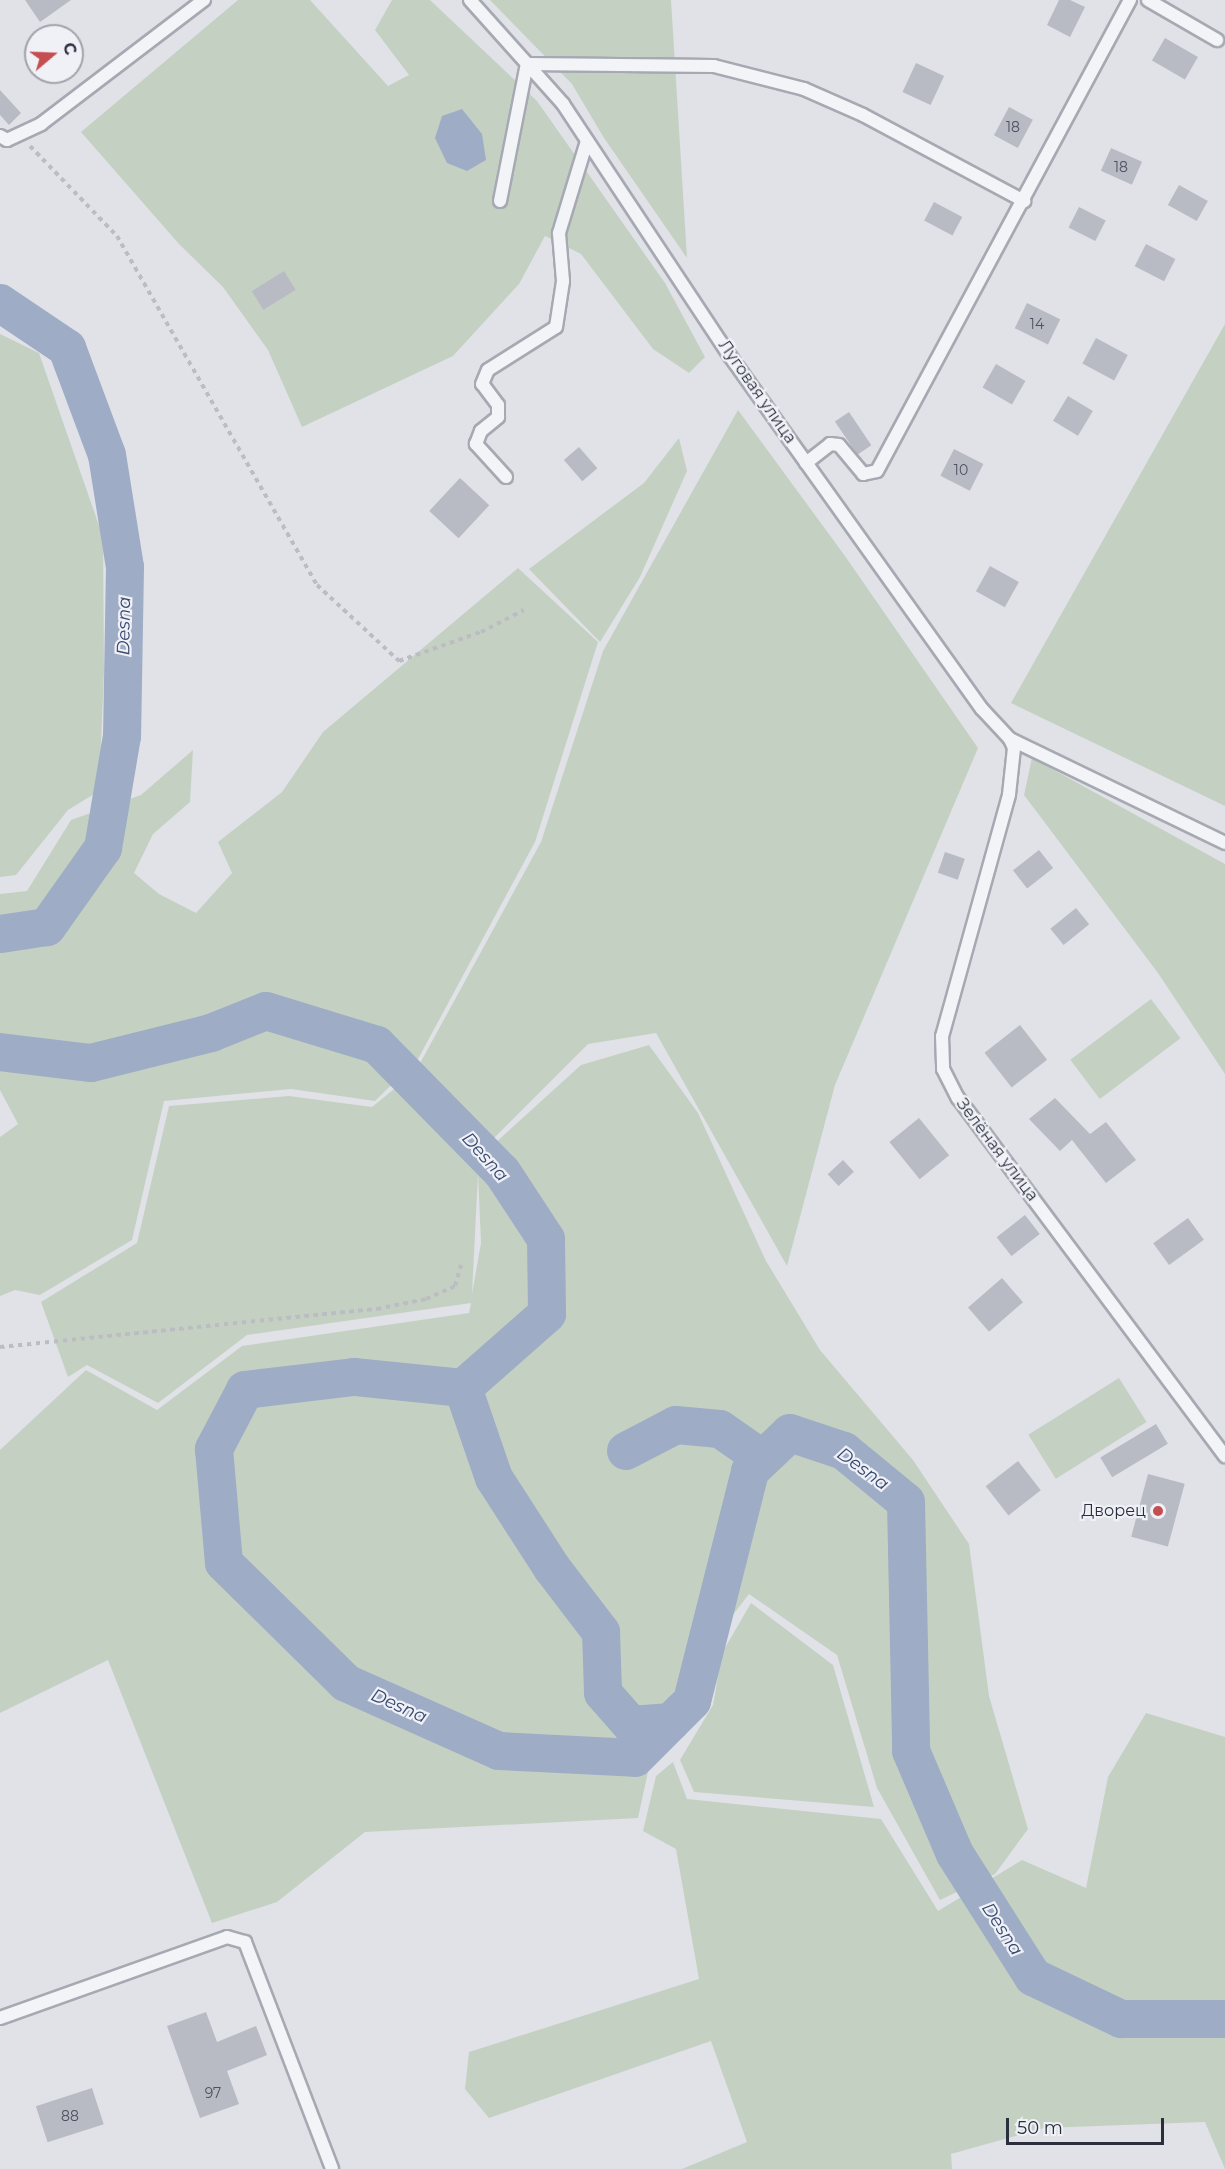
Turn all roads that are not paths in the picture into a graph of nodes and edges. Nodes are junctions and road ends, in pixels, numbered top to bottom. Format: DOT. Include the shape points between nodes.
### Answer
graph roads {
  1 [pos="204,0"];
  2 [pos="470,0"];
  3 [pos="1130,0"];
  4 [pos="1148,0"];
  5 [pos="1217,40"];
  6 [pos="527,64"];
  7 [pos="0,136"];
  8 [pos="587,141"];
  9 [pos="500,201"];
  10 [pos="1024,201"];
  11 [pos="806,463"];
  12 [pos="506,477"];
  13 [pos="1010,739"];
  14 [pos="1225,843"];
  15 [pos="1225,1456"];
  16 [pos="0,2018"];
  17 [pos="332,2169"];
  1 -- 7 [label="lane" via="42,123 7,140"];
  2 -- 6 [label="lane, Луговая улица"];
  3 -- 10 [label="lane"];
  4 -- 5 [label="lane"];
  6 -- 8 [label="lane, Луговая улица" via="563,104"];
  6 -- 9 [label="lane"];
  6 -- 10 [label="lane" via="714,66 804,89 863,115"];
  8 -- 11 [label="lane, Луговая улица"];
  8 -- 12 [label="lane" via="559,233 563,281 556,327 488,370 482,384 498,405 498,417 481,431 476,444"];
  10 -- 11 [label="lane" via="877,471 863,474 839,445 830,444"];
  11 -- 13 [label="lane, Луговая улица" via="982,709"];
  13 -- 14 [label="lane"];
  13 -- 15 [label="lane, Зелёная улица" via="1014,748 1009,795 942,1036 943,1069 958,1098"];
  16 -- 17 [label="lane" via="227,1937 245,1942"];
}
